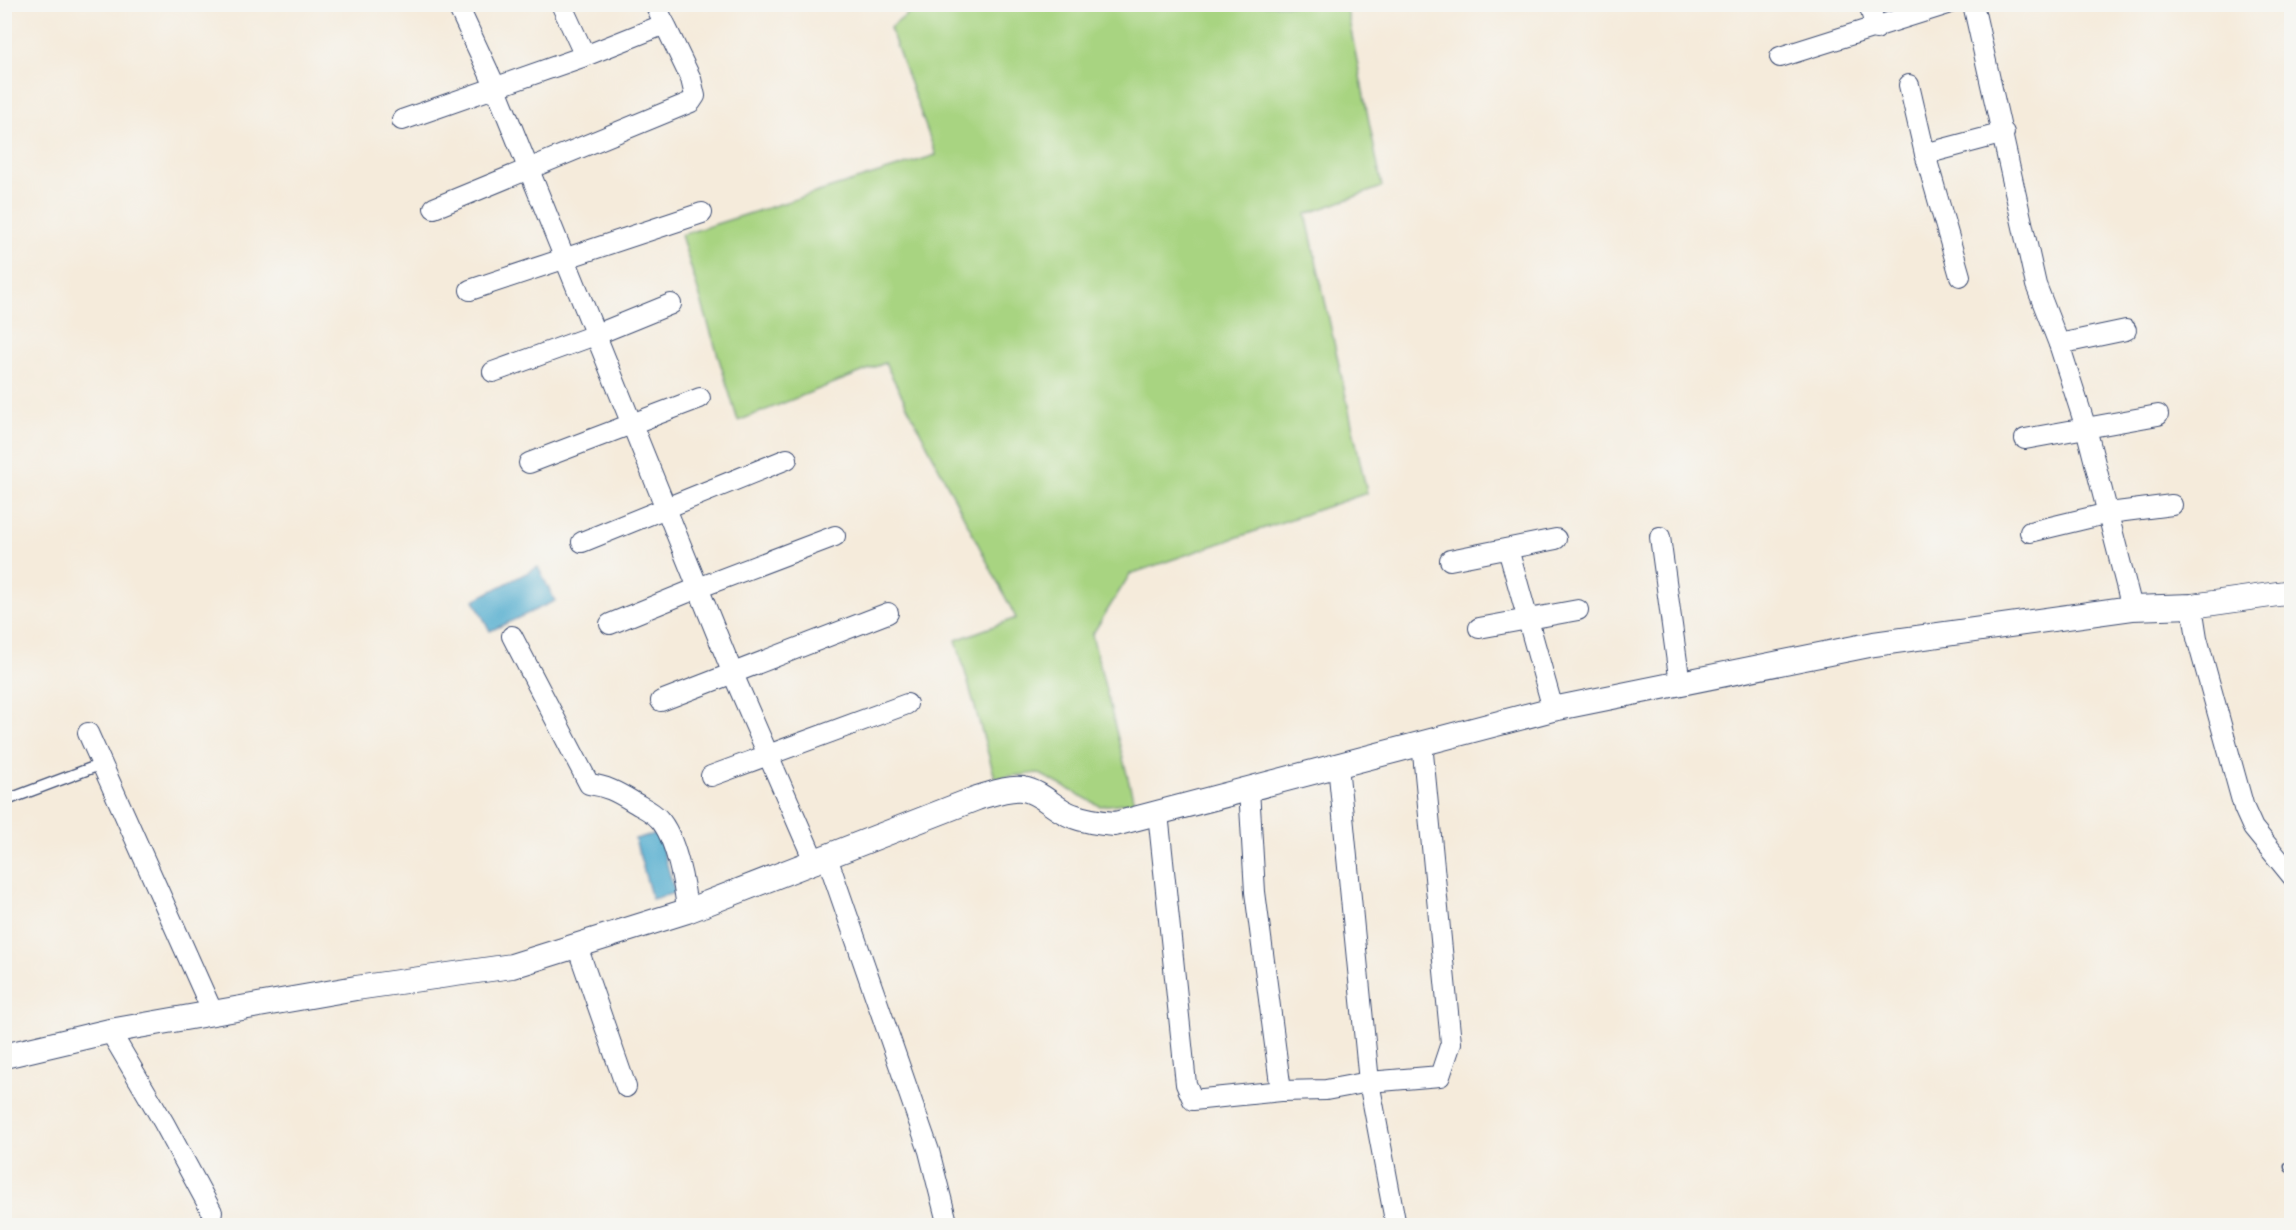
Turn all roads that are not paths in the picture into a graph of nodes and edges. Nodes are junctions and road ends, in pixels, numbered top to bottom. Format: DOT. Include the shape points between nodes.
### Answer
graph roads {
  1 [pos="457,4"];
  2 [pos="561,4"];
  3 [pos="655,4"];
  4 [pos="1869,4"];
  5 [pos="1948,4"];
  6 [pos="1973,4"];
  7 [pos="665,24"];
  8 [pos="1876,29"];
  9 [pos="585,56"];
  10 [pos="1780,57"];
  11 [pos="1909,85"];
  12 [pos="495,86"];
  13 [pos="402,120"];
  14 [pos="2004,133"];
  15 [pos="1925,154"];
  16 [pos="528,168"];
  17 [pos="434,208"];
  18 [pos="702,213"];
  19 [pos="564,259"];
  20 [pos="1960,276"];
  21 [pos="470,290"];
  22 [pos="671,304"];
  23 [pos="2126,330"];
  24 [pos="596,335"];
  25 [pos="2059,344"];
  26 [pos="493,372"];
  27 [pos="700,398"];
  28 [pos="2158,415"];
  29 [pos="631,424"];
  30 [pos="2086,428"];
  31 [pos="2025,439"];
  32 [pos="787,459"];
  33 [pos="529,463"];
  34 [pos="2172,505"];
  35 [pos="666,508"];
  36 [pos="2109,513"];
  37 [pos="2030,532"];
  38 [pos="836,536"];
  39 [pos="1660,537"];
  40 [pos="1556,539"];
  41 [pos="582,542"];
  42 [pos="1508,549"];
  43 [pos="1450,560"];
  44 [pos="698,588"];
  45 [pos="2292,592"];
  46 [pos="2192,606"];
  47 [pos="2132,609"];
  48 [pos="1578,610"];
  49 [pos="888,613"];
  50 [pos="1528,618"];
  51 [pos="610,624"];
  52 [pos="1479,628"];
  53 [pos="512,636"];
  54 [pos="733,674"];
  55 [pos="1680,684"];
  56 [pos="661,701"];
  57 [pos="907,704"];
  58 [pos="1553,709"];
  59 [pos="88,733"];
  60 [pos="1422,744"];
  61 [pos="767,754"];
  62 [pos="102,764"];
  63 [pos="1338,765"];
  64 [pos="711,776"];
  65 [pos="1249,789"];
  66 [pos="4,801"];
  67 [pos="1158,813"];
  68 [pos="821,860"];
  69 [pos="2292,876"];
  70 [pos="687,911"];
  71 [pos="577,946"];
  72 [pos="213,1013"];
  73 [pos="110,1031"];
  74 [pos="4,1056"];
  75 [pos="1370,1082"];
  76 [pos="626,1087"];
  77 [pos="1281,1091"];
  78 [pos="212,1212"];
  79 [pos="948,1226"];
  80 [pos="1396,1226"];
  1 -- 12 [label="street"];
  2 -- 9 [label="street"];
  3 -- 7 [label="street"];
  4 -- 8 [label="street"];
  5 -- 8 [label="street"];
  6 -- 14 [label="street"];
  7 -- 9 [label="street"];
  7 -- 16 [label="street" via="694,88 691,102"];
  8 -- 10 [label="street"];
  9 -- 12 [label="street"];
  11 -- 15 [label="street"];
  12 -- 13 [label="street"];
  12 -- 16 [label="street"];
  14 -- 15 [label="street"];
  14 -- 25 [label="street" via="2036,285"];
  15 -- 20 [label="street"];
  16 -- 17 [label="street"];
  16 -- 19 [label="street"];
  18 -- 19 [label="street"];
  19 -- 21 [label="street"];
  19 -- 24 [label="street"];
  22 -- 24 [label="street"];
  23 -- 25 [label="street"];
  24 -- 26 [label="street"];
  24 -- 29 [label="street"];
  25 -- 30 [label="street"];
  27 -- 29 [label="street"];
  28 -- 30 [label="street"];
  29 -- 33 [label="street"];
  29 -- 35 [label="street"];
  30 -- 31 [label="street"];
  30 -- 36 [label="street"];
  32 -- 35 [label="street"];
  34 -- 36 [label="street"];
  35 -- 41 [label="street"];
  35 -- 44 [label="street"];
  36 -- 37 [label="street"];
  36 -- 47 [label="street"];
  38 -- 44 [label="street"];
  39 -- 55 [label="street"];
  40 -- 42 [label="street"];
  42 -- 43 [label="street"];
  42 -- 50 [label="street"];
  44 -- 51 [label="street"];
  44 -- 54 [label="street"];
  45 -- 46 [label="street"];
  46 -- 47 [label="street"];
  46 -- 69 [label="street" via="2197,638 2244,808 2253,828"];
  47 -- 55 [label="street" via="1874,644"];
  48 -- 50 [label="street"];
  49 -- 54 [label="street"];
  50 -- 52 [label="street"];
  50 -- 58 [label="street"];
  53 -- 70 [label="street" via="589,783 620,793 661,821 672,845"];
  54 -- 56 [label="street"];
  54 -- 61 [label="street"];
  55 -- 58 [label="street"];
  57 -- 61 [label="street"];
  58 -- 60 [label="street"];
  59 -- 62 [label="street"];
  60 -- 63 [label="street"];
  60 -- 75 [label="street" via="1451,1043 1440,1076"];
  61 -- 64 [label="street"];
  61 -- 68 [label="street"];
  62 -- 66 [label="lane"];
  62 -- 72 [label="street"];
  63 -- 65 [label="street"];
  63 -- 75 [label="street"];
  65 -- 67 [label="street"];
  65 -- 77 [label="street" via="1255,892"];
  67 -- 68 [label="street" via="1115,824 1098,822 1072,816 1033,791 1006,789"];
  67 -- 77 [label="street" via="1186,1084 1193,1100"];
  68 -- 70 [label="street"];
  68 -- 79 [label="street" via="929,1151"];
  70 -- 71 [label="street"];
  71 -- 72 [label="street" via="512,966"];
  71 -- 76 [label="street"];
  72 -- 73 [label="street"];
  73 -- 74 [label="street"];
  73 -- 78 [label="street"];
  75 -- 77 [label="street" via="1326,1090"];
  75 -- 80 [label="street"];
}
